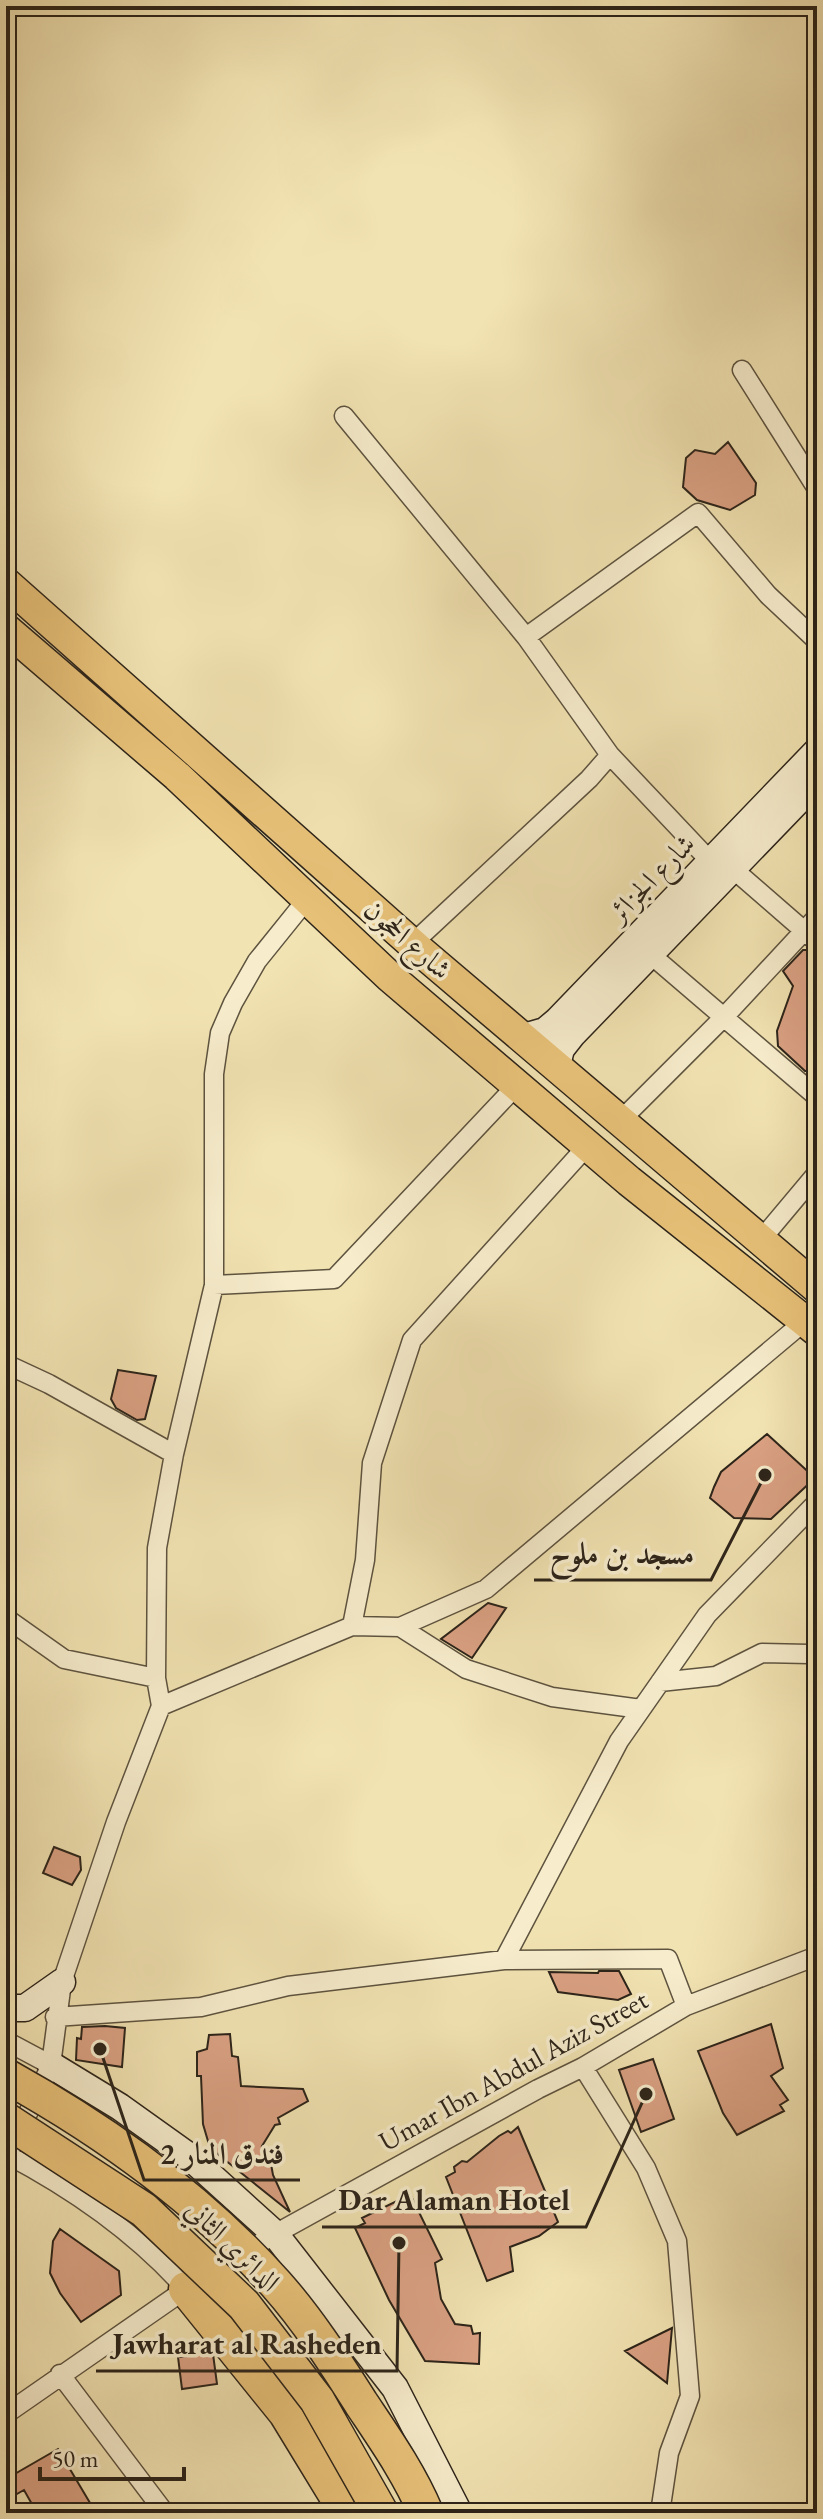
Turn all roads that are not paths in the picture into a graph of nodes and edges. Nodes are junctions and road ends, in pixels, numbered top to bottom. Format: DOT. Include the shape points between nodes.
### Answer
graph roads {
  1 [pos="742,370"];
  2 [pos="344,416"];
  3 [pos="817,489"];
  4 [pos="6,583"];
  5 [pos="6,629"];
  6 [pos="526,637"];
  7 [pos="817,641"];
  8 [pos="817,751"];
  9 [pos="610,755"];
  10 [pos="817,781"];
  11 [pos="720,862"];
  12 [pos="307,899"];
  13 [pos="813,930"];
  14 [pos="412,944"];
  15 [pos="650,954"];
  16 [pos="725,1016"];
  17 [pos="524,1037"];
  18 [pos="557,1065"];
  19 [pos="517,1085"];
  20 [pos="817,1097"];
  21 [pos="619,1122"];
  22 [pos="588,1145"];
  23 [pos="817,1173"];
  24 [pos="760,1241"];
  25 [pos="214,1285"];
  26 [pos="817,1288"];
  27 [pos="811,1326"];
  28 [pos="6,1364"];
  29 [pos="174,1454"];
  30 [pos="817,1502"];
  31 [pos="6,1618"];
  32 [pos="352,1626"];
  33 [pos="400,1627"];
  34 [pos="817,1657"];
  35 [pos="156,1678"];
  36 [pos="660,1682"];
  37 [pos="161,1706"];
  38 [pos="641,1709"];
  39 [pos="817,1956"];
  40 [pos="504,1960"];
  41 [pos="62,1982"];
  42 [pos="686,2006"];
  43 [pos="6,2008"];
  44 [pos="55,2017"];
  45 [pos="6,2041"];
  46 [pos="51,2065"];
  47 [pos="583,2067"];
  48 [pos="6,2076"];
  49 [pos="6,2120"];
  50 [pos="7,2156"];
  51 [pos="275,2234"];
  52 [pos="186,2289"];
  53 [pos="60,2374"];
  54 [pos="6,2414"];
  55 [pos="165,2513"];
  56 [pos="347,2513"];
  57 [pos="381,2513"];
  58 [pos="426,2513"];
  59 [pos="459,2513"];
  60 [pos="660,2513"];
  1 -- 3 [label="street"];
  2 -- 6 [label="street"];
  4 -- 14 [label="main road, شارع الحجون"];
  5 -- 12 [label="main road, شارع الحجون" via="177,776"];
  6 -- 7 [label="street" via="698,513 768,595"];
  6 -- 9 [label="street"];
  8 -- 11 [label="street, شارع الجزائر"];
  9 -- 11 [label="street"];
  9 -- 14 [label="street"];
  10 -- 11 [label="street, شارع الجزائر"];
  11 -- 13 [label="street"];
  11 -- 15 [label="street, شارع الجزائر"];
  11 -- 17 [label="street, شارع الجزائر" via="551,1026"];
  12 -- 19 [label="main road, شارع الحجون"];
  12 -- 25 [label="street" via="257,961 220,1033 214,1074"];
  13 -- 16 [label="street"];
  14 -- 17 [label="main road, شارع الحجون"];
  15 -- 16 [label="street"];
  15 -- 18 [label="street, شارع الجزائر" via="566,1042"];
  16 -- 20 [label="street"];
  16 -- 21 [label="street"];
  17 -- 18 [label="main road, شارع الحجون"];
  18 -- 21 [label="main road, شارع الحجون"];
  19 -- 22 [label="main road, شارع الحجون"];
  19 -- 25 [label="street" via="334,1279"];
  21 -- 24 [label="main road, شارع الحجون"];
  22 -- 27 [label="main road, شارع الحجون"];
  22 -- 32 [label="street" via="412,1340 372,1463 365,1560"];
  23 -- 24 [label="street"];
  24 -- 26 [label="main road, شارع الحجون"];
  25 -- 29 [label="street"];
  27 -- 33 [label="street" via="486,1589"];
  28 -- 29 [label="street"];
  29 -- 35 [label="street" via="157,1548"];
  30 -- 36 [label="street" via="707,1615"];
  31 -- 35 [label="street" via="64,1659"];
  32 -- 33 [label="street"];
  32 -- 37 [label="street"];
  33 -- 38 [label="street" via="466,1669 552,1697"];
  34 -- 36 [label="street" via="762,1653 716,1676"];
  35 -- 37 [label="street"];
  36 -- 38 [label="street"];
  37 -- 41 [label="street"];
  38 -- 40 [label="street"];
  39 -- 42 [label="street, Umar Ibn Abdul Aziz Street"];
  40 -- 42 [label="street" via="668,1959"];
  40 -- 44 [label="street" via="288,1986 201,2007"];
  41 -- 43 [label="street" via="25,2008"];
  41 -- 44 [label="street"];
  42 -- 47 [label="street, Umar Ibn Abdul Aziz Street"];
  44 -- 46 [label="street"];
  45 -- 46 [label="street"];
  46 -- 50 [label="street"];
  46 -- 51 [label="street" via="190,2157"];
  47 -- 51 [label="street, Umar Ibn Abdul Aziz Street"];
  47 -- 60 [label="street" via="646,2168 677,2241 690,2396 669,2453"];
  48 -- 58 [label="highway, الدائري الثاني, bridge" via="169,2183 237,2243 330,2354 412,2482"];
  49 -- 57 [label="highway, الدائري الثاني, bridge" via="144,2210 244,2305 317,2400"];
  50 -- 52 [label="street" via="84,2200 155,2254"];
  51 -- 52 [label="street, Umar Ibn Abdul Aziz Street"];
  51 -- 59 [label="street" via="395,2388"];
  52 -- 53 [label="street, Umar Ibn Abdul Aziz Street"];
  52 -- 56 [label="highway" via="286,2413"];
  53 -- 54 [label="street, Umar Ibn Abdul Aziz Street"];
  53 -- 55 [label="street"];
}
